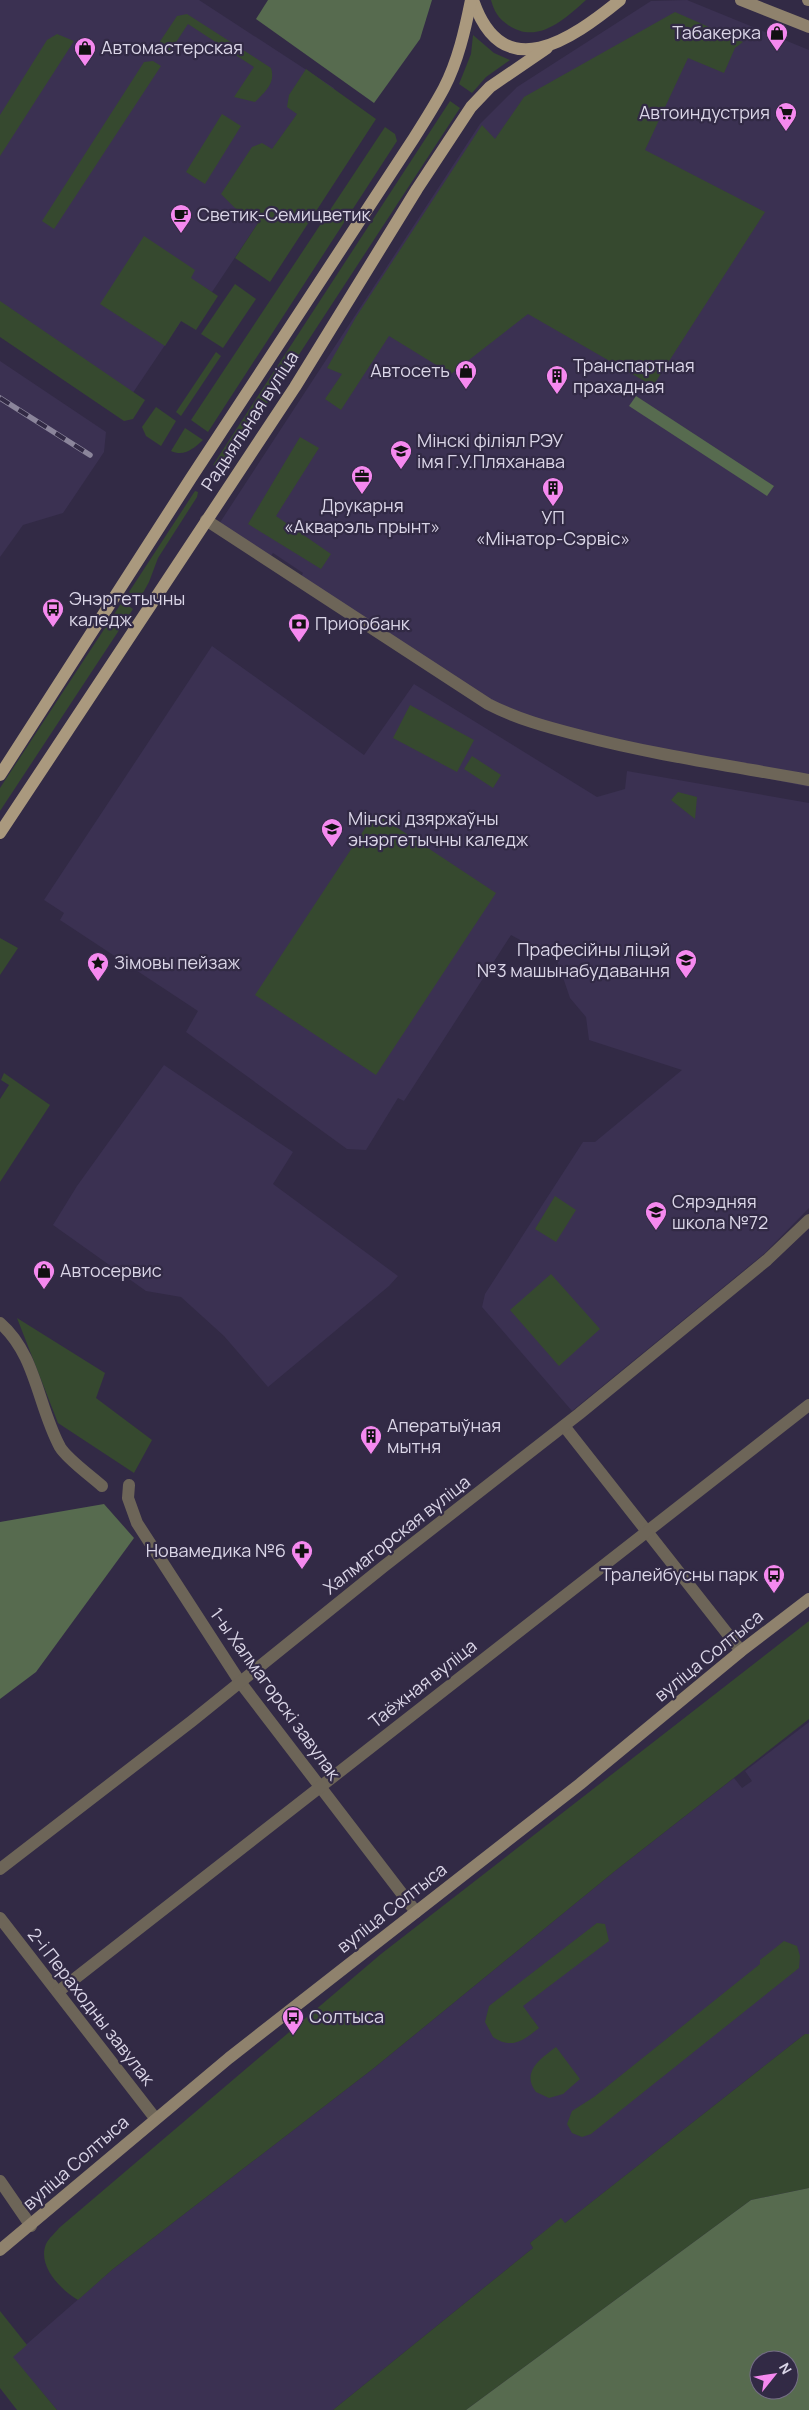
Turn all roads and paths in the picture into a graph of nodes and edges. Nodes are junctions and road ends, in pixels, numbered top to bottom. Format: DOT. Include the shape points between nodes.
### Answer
graph roads {
  1 [pos="472,0"];
  2 [pos="620,0"];
  3 [pos="740,0"];
  4 [pos="809,28"];
  5 [pos="547,48"];
  6 [pos="206,520"];
  7 [pos="0,775"];
  8 [pos="809,780"];
  9 [pos="0,833"];
  10 [pos="809,1220"];
  11 [pos="0,1323"];
  12 [pos="809,1405"];
  13 [pos="564,1426"];
  14 [pos="129,1485"];
  15 [pos="102,1486"];
  16 [pos="647,1531"];
  17 [pos="809,1599"];
  18 [pos="741,1651"];
  19 [pos="240,1682"];
  20 [pos="319,1787"];
  21 [pos="0,1868"];
  22 [pos="416,1912"];
  23 [pos="0,1918"];
  24 [pos="59,1991"];
  25 [pos="155,2118"];
  26 [pos="0,2181"];
  27 [pos="31,2226"];
  28 [pos="0,2250"];
  1 -- 5 [label="main road" via="479,18 501,42 521,50"];
  1 -- 7 [label="main road, Радыяльная вуліца" via="454,66 414,138"];
  2 -- 5 [label="main road, Радыяльная вуліца" via="575,33"];
  3 -- 4 [label="main road"];
  5 -- 6 [label="main road, Радыяльная вуліца" via="490,87 471,107"];
  6 -- 8 [label="street" via="507,714 617,745"];
  6 -- 9 [label="main road, Радыяльная вуліца"];
  10 -- 13 [label="street, Халмагорская вуліца" via="760,1266"];
  11 -- 15 [label="street" via="25,1357 60,1448"];
  12 -- 16 [label="street, Таёжная вуліца"];
  13 -- 16 [label="street"];
  13 -- 19 [label="street, Халмагорская вуліца"];
  14 -- 19 [label="street, 1-ы Халмагорскі завулак" via="128,1498 137,1523"];
  16 -- 18 [label="street"];
  16 -- 20 [label="street, Таёжная вуліца"];
  17 -- 18 [label="main road, вуліца Солтыса"];
  18 -- 22 [label="main road, вуліца Солтыса" via="580,1784"];
  19 -- 20 [label="street, 1-ы Халмагорскі завулак"];
  19 -- 21 [label="street, Халмагорская вуліца"];
  20 -- 22 [label="street, 1-ы Халмагорскі завулак"];
  20 -- 24 [label="street, Таёжная вуліца"];
  22 -- 25 [label="main road, вуліца Солтыса"];
  23 -- 24 [label="street, 2-і Пераходны завулак"];
  24 -- 25 [label="street, 2-і Пераходны завулак"];
  25 -- 27 [label="main road, вуліца Солтыса"];
  26 -- 27 [label="street"];
  27 -- 28 [label="main road, вуліца Солтыса"];
}
